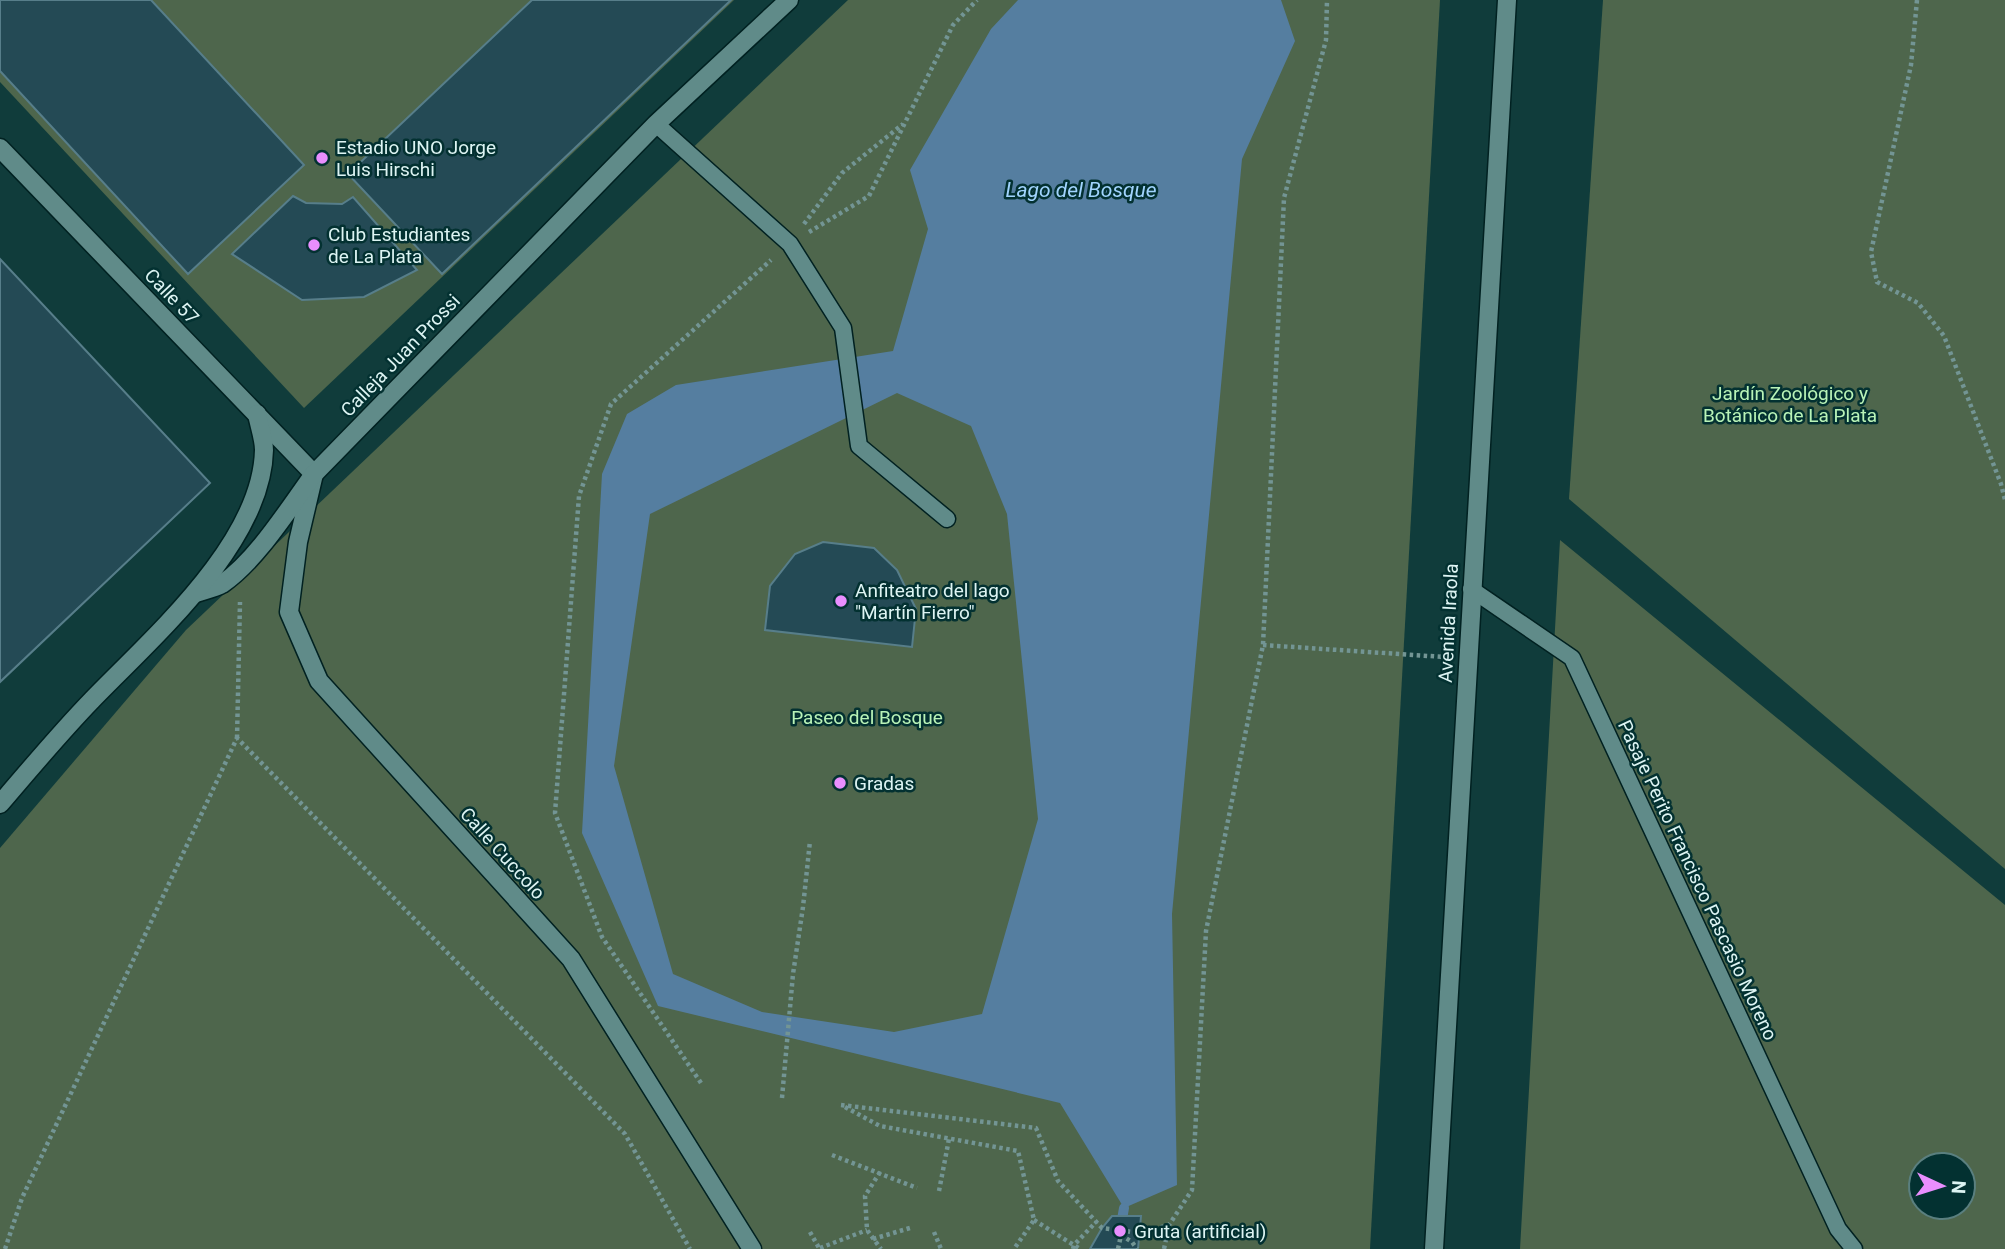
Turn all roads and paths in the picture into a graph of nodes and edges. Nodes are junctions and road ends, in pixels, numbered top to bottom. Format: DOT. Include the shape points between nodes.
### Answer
graph roads {
  1 [pos="789,0"];
  2 [pos="977,0"];
  3 [pos="1327,0"];
  4 [pos="1507,0"];
  5 [pos="1917,0"];
  6 [pos="907,122"];
  7 [pos="656,124"];
  8 [pos="0,148"];
  9 [pos="789,244"];
  10 [pos="257,414"];
  11 [pos="314,474"];
  12 [pos="2005,500"];
  13 [pos="947,519"];
  14 [pos="240,568"];
  15 [pos="1471,589"];
  16 [pos="196,593"];
  17 [pos="1263,645"];
  18 [pos="1467,659"];
  19 [pos="237,738"];
  20 [pos="0,804"];
  21 [pos="810,841"];
  22 [pos="701,1083"];
  23 [pos="782,1098"];
  24 [pos="949,1139"];
  25 [pos="832,1155"];
  26 [pos="880,1172"];
  27 [pos="917,1188"];
  28 [pos="939,1191"];
  29 [pos="1034,1220"];
  30 [pos="1096,1222"];
  31 [pos="1169,1225"];
  32 [pos="910,1228"];
  33 [pos="867,1230"];
  34 [pos="810,1232"];
  35 [pos="934,1232"];
  36 [pos="873,1239"];
  37 [pos="1074,1247"];
  38 [pos="819,1248"];
  39 [pos="5,1249"];
  40 [pos="690,1249"];
  41 [pos="752,1249"];
  42 [pos="881,1249"];
  43 [pos="941,1249"];
  44 [pos="1014,1249"];
  45 [pos="1080,1249"];
  46 [pos="1118,1249"];
  47 [pos="1136,1249"];
  48 [pos="1164,1249"];
  49 [pos="1434,1249"];
  50 [pos="1854,1249"];
  1 -- 7 [label="street, Calleja Juan Prossi"];
  2 -- 6 [label="path" via="953,25"];
  3 -- 17 [label="path" via="1326,40 1284,198"];
  4 -- 15 [label="street, Avenida Iraola"];
  5 -- 12 [label="path" via="1911,65 1871,252 1877,282 1918,303 1944,336"];
  6 -- 9 [label="path" via="842,173"];
  6 -- 9 [label="path" via="869,196"];
  7 -- 9 [label="lane"];
  7 -- 11 [label="street, Calleja Juan Prossi"];
  8 -- 10 [label="street, Calle 57"];
  9 -- 13 [label="lane" via="843,328 859,446"];
  9 -- 22 [label="path" via="611,404 579,496 555,813 602,937"];
  10 -- 11 [label="street, Calle 57"];
  10 -- 16 [label="street, Calleja Juan Prossi" via="264,449 258,485 243,525"];
  11 -- 14 [label="street, Calleja Juan Prossi" via="273,532"];
  11 -- 41 [label="street, Calle Cuccolo" via="298,542 289,612 319,681 571,959"];
  14 -- 16 [label="street, Calleja Juan Prossi" via="220,585"];
  14 -- 19 [label="path"];
  15 -- 18 [label="street, Avenida Iraola"];
  15 -- 50 [label="lane, Pasaje Perito Francisco Pascasio Moreno" via="1572,658 1838,1229"];
  16 -- 20 [label="street, Calleja Juan Prossi" via="83,709"];
  17 -- 18 [label="path"];
  17 -- 31 [label="path" via="1206,931 1192,1190"];
  18 -- 49 [label="street, Avenida Iraola"];
  19 -- 39 [label="path" via="22,1198"];
  19 -- 40 [label="path" via="625,1135"];
  21 -- 23 [label="path"];
  24 -- 28 [label="path"];
  24 -- 29 [label="path" via="1018,1151"];
  24 -- 30 [label="path" via="880,1126 841,1105 1036,1128 1059,1181"];
  25 -- 26 [label="path"];
  26 -- 27 [label="path"];
  26 -- 33 [label="path" via="865,1196"];
  29 -- 37 [label="path"];
  29 -- 44 [label="path"];
  30 -- 31 [label="path" via="1102,1228 1140,1233"];
  30 -- 37 [label="path"];
  31 -- 48 [label="path"];
  32 -- 36 [label="path"];
  33 -- 36 [label="path"];
  33 -- 38 [label="path"];
  34 -- 38 [label="path"];
  35 -- 43 [label="path"];
  36 -- 42 [label="path"];
  37 -- 45 [label="path"];
  46 -- 47 [label="path" via="1121,1235"];
}
